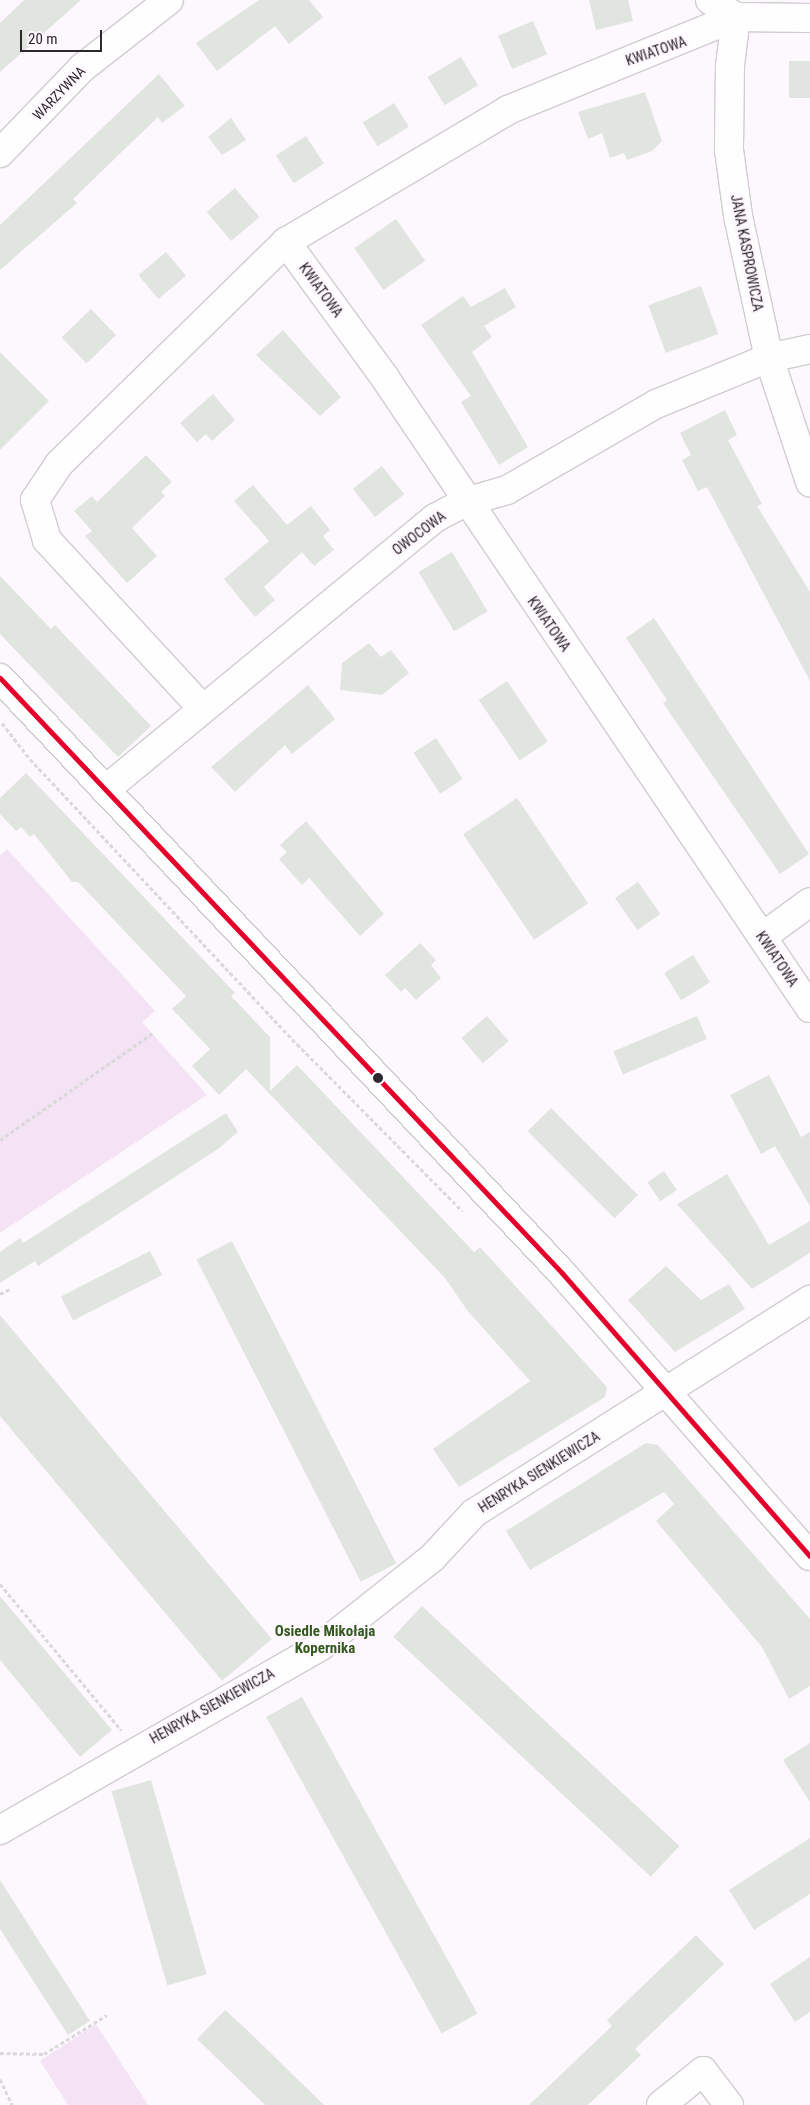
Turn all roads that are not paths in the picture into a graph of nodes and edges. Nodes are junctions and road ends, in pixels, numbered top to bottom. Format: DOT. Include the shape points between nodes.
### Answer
graph roads {
  1 [pos="169,0"];
  2 [pos="710,0"];
  3 [pos="736,17"];
  4 [pos="810,18"];
  5 [pos="0,153"];
  6 [pos="286,242"];
  7 [pos="810,349"];
  8 [pos="769,358"];
  9 [pos="810,482"];
  10 [pos="465,502"];
  11 [pos="0,678"];
  12 [pos="202,708"];
  13 [pos="105,790"];
  14 [pos="810,902"];
  15 [pos="762,936"];
  16 [pos="810,1008"];
  17 [pos="810,1300"];
  18 [pos="668,1392"];
  19 [pos="810,1556"];
  20 [pos="0,1830"];
  21 [pos="661,2105"];
  22 [pos="729,2105"];
  1 -- 5 [label="street, WARZYWNA" via="82,68"];
  2 -- 3 [label="street"];
  3 -- 4 [label="street"];
  3 -- 6 [label="street, KWIATOWA" via="508,110"];
  3 -- 8 [label="street, JANA KASPROWICZA" via="730,66 729,150"];
  6 -- 10 [label="street, KWIATOWA" via="385,378"];
  6 -- 12 [label="street, KWIATOWA" via="59,464 35,500 47,540"];
  7 -- 8 [label="street, OWOCOWA"];
  8 -- 9 [label="street, JANA KASPROWICZA"];
  8 -- 10 [label="street, OWOCOWA" via="656,404 507,490"];
  10 -- 12 [label="street, OWOCOWA" via="435,518"];
  10 -- 15 [label="street, KWIATOWA"];
  11 -- 13 [label="street"];
  12 -- 13 [label="street, OWOCOWA"];
  13 -- 18 [label="street" via="451,1153"];
  14 -- 15 [label="street"];
  15 -- 16 [label="street, KWIATOWA"];
  17 -- 18 [label="street, HENRYKA SIENKIEWICZA"];
  18 -- 19 [label="street"];
  18 -- 20 [label="street, HENRYKA SIENKIEWICZA" via="474,1513 432,1558 321,1646 136,1749"];
  21 -- 22 [label="street" via="703,2072"];
}
